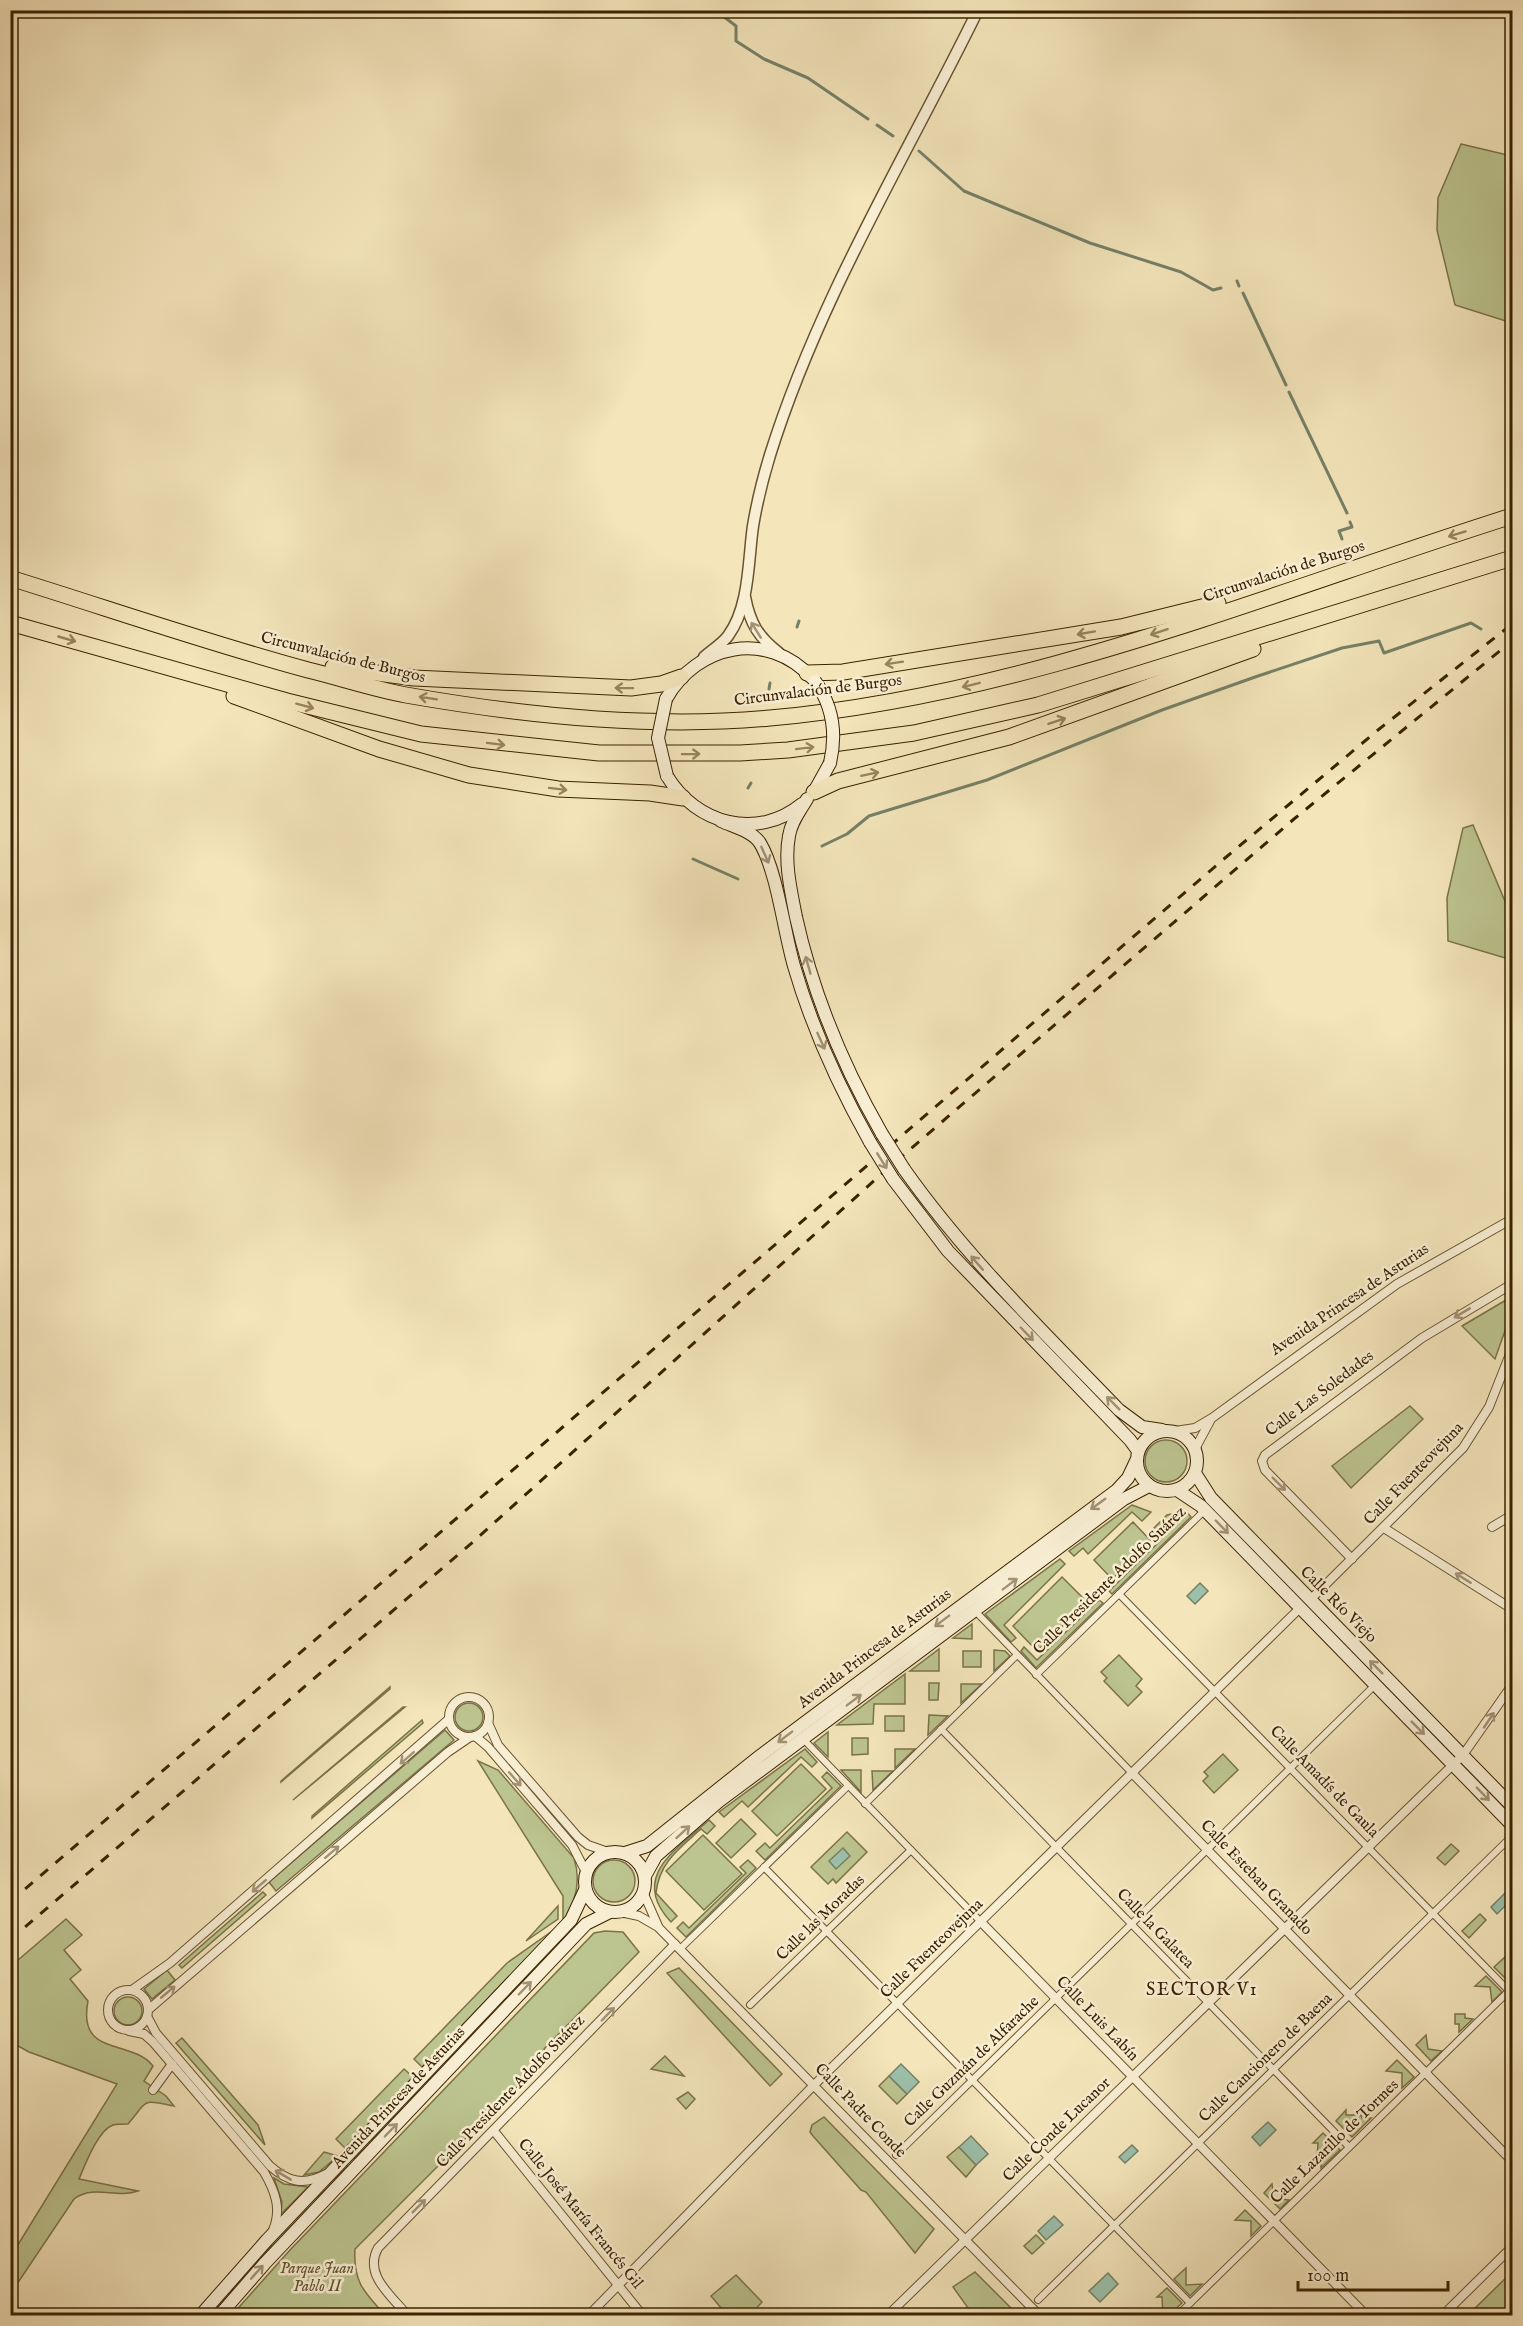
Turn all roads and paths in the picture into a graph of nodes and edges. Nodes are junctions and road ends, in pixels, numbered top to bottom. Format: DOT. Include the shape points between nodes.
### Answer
graph roads {
  1 [pos="978,10"];
  2 [pos="1512,516"];
  3 [pos="1394,554"];
  4 [pos="1512,558"];
  5 [pos="1459,575"];
  6 [pos="10,578"];
  7 [pos="37,586"];
  8 [pos="744,594"];
  9 [pos="10,623"];
  10 [pos="784,657"];
  11 [pos="148,662"];
  12 [pos="687,672"];
  13 [pos="811,677"];
  14 [pos="811,796"];
  15 [pos="683,798"];
  16 [pos="721,821"];
  17 [pos="1512,1219"];
  18 [pos="1512,1284"];
  19 [pos="1512,1349"];
  20 [pos="1212,1418"];
  21 [pos="1162,1430"];
  22 [pos="1175,1431"];
  23 [pos="1195,1449"];
  24 [pos="1137,1456"];
  25 [pos="1195,1473"];
  26 [pos="1149,1486"];
  27 [pos="1177,1490"];
  28 [pos="1205,1510"];
  29 [pos="1512,1515"];
  30 [pos="1492,1527"];
  31 [pos="1384,1528"];
  32 [pos="1352,1559"];
  33 [pos="1119,1594"];
  34 [pos="1305,1604"];
  35 [pos="1512,1609"];
  36 [pos="979,1615"];
  37 [pos="1017,1655"];
  38 [pos="1036,1674"];
  39 [pos="1375,1685"];
  40 [pos="1512,1685"];
  41 [pos="1216,1691"];
  42 [pos="449,1719"];
  43 [pos="488,1723"];
  44 [pos="941,1729"];
  45 [pos="473,1737"];
  46 [pos="807,1743"];
  47 [pos="1463,1755"];
  48 [pos="1454,1764"];
  49 [pos="1291,1768"];
  50 [pos="1132,1773"];
  51 [pos="848,1786"];
  52 [pos="865,1804"];
  53 [pos="1512,1806"];
  54 [pos="1512,1825"];
  55 [pos="1512,1836"];
  56 [pos="1056,1847"];
  57 [pos="1369,1847"];
  58 [pos="911,1850"];
  59 [pos="1208,1850"];
  60 [pos="609,1852"];
  61 [pos="625,1853"];
  62 [pos="764,1867"];
  63 [pos="586,1872"];
  64 [pos="645,1876"];
  65 [pos="585,1890"];
  66 [pos="644,1892"];
  67 [pos="615,1912"];
  68 [pos="1433,1913"];
  69 [pos="981,1922"];
  70 [pos="1132,1925"];
  71 [pos="658,1927"];
  72 [pos="1285,1929"];
  73 [pos="827,1931"];
  74 [pos="678,1947"];
  75 [pos="1511,1989"];
  76 [pos="132,1990"];
  77 [pos="1350,1995"];
  78 [pos="1056,1999"];
  79 [pos="897,2003"];
  80 [pos="1209,2003"];
  81 [pos="750,2006"];
  82 [pos="148,2013"];
  83 [pos="129,2031"];
  84 [pos="172,2064"];
  85 [pos="1273,2070"];
  86 [pos="1426,2072"];
  87 [pos="1133,2077"];
  88 [pos="973,2081"];
  89 [pos="814,2085"];
  90 [pos="153,2090"];
  91 [pos="494,2132"];
  92 [pos="1198,2144"];
  93 [pos="1349,2147"];
  94 [pos="896,2155"];
  95 [pos="1049,2159"];
  96 [pos="1512,2161"];
  97 [pos="336,2167"];
  98 [pos="1274,2221"];
  99 [pos="1114,2226"];
  100 [pos="267,2240"];
  101 [pos="966,2240"];
  102 [pos="1512,2247"];
  103 [pos="618,2285"];
  104 [pos="1038,2300"];
  105 [pos="1190,2303"];
  106 [pos="200,2316"];
  107 [pos="219,2316"];
  108 [pos="408,2316"];
  109 [pos="588,2316"];
  110 [pos="644,2316"];
  111 [pos="887,2316"];
  112 [pos="1040,2316"];
  113 [pos="1177,2316"];
  114 [pos="1367,2316"];
  115 [pos="1442,2316"];
  1 -- 8 [label="street" via="811,343 769,459 754,523"];
  2 -- 3 [label="highway, Circunvalación de Burgos, one-way"];
  3 -- 7 [label="highway, Circunvalación de Burgos, one-way" via="1125,643 950,691 852,708 722,721 572,717 401,694 268,659"];
  3 -- 13 [label="highway, one-way" via="1121,627"];
  4 -- 5 [label="highway"];
  11 -- 5 [label="highway, one-way" via="421,734 599,753 788,750 914,733 1038,705"];
  14 -- 5 [label="highway, one-way" via="838,781 956,753 1065,719"];
  6 -- 7 [label="highway, Circunvalación de Burgos"];
  12 -- 7 [label="highway, one-way" via="661,684 631,688 380,675 281,654 72,591"];
  10 -- 8 [label="street, one-way" via="756,632"];
  8 -- 12 [label="street" via="728,635"];
  9 -- 11 [label="highway, one-way"];
  10 -- 12 [label="main road" via="757,649 737,649 716,653"];
  10 -- 13 [label="main road"];
  11 -- 15 [label="highway, one-way" via="169,675 445,769 558,789"];
  12 -- 15 [label="main road, bridge" via="666,699 658,738 662,764"];
  13 -- 14 [label="main road, bridge" via="826,699 833,720 834,742 830,763"];
  14 -- 16 [label="main road" via="791,812 772,820 752,824"];
  21 -- 14 [label="main road, one-way, bridge" via="1142,1427 1119,1410 986,1272 945,1226 882,1134 838,1047 814,984 799,929 788,845 791,825"];
  15 -- 16 [label="main road"];
  16 -- 24 [label="main road, one-way, bridge" via="748,833 762,847 814,1025 847,1100 893,1179 948,1251 1130,1440"];
  17 -- 20 [label="street, Avenida Princesa de Asturias" via="1397,1284"];
  18 -- 32 [label="street, Calle Las Soledades, one-way" via="1422,1338 1265,1455 1265,1470"];
  19 -- 31 [label="street, Calle Fuenteovejuna" via="1479,1427"];
  20 -- 22 [label="street, Avenida Princesa de Asturias" via="1195,1428"];
  20 -- 23 [label="street, Avenida Princesa de Asturias"];
  21 -- 22 [label="main road"];
  21 -- 24 [label="main road" via="1148,1437"];
  22 -- 23 [label="main road"];
  23 -- 25 [label="main road"];
  24 -- 26 [label="main road" via="1139,1474"];
  24 -- 61 [label="main road, Avenida Princesa de Asturias, one-way" via="1118,1490 646,1846"];
  25 -- 27 [label="main road"];
  25 -- 34 [label="main road, Calle Río Viejo" via="1204,1490"];
  26 -- 27 [label="main road" via="1162,1491"];
  64 -- 26 [label="main road, Avenida Princesa de Asturias, one-way" via="656,1856 718,1802 1124,1499"];
  27 -- 28 [label="main road, Calle Río Viejo" via="1192,1497"];
  28 -- 33 [label="street, Calle Presidente Adolfo Suárez"];
  28 -- 34 [label="main road, Calle Río Viejo, one-way"];
  29 -- 30 [label="street"];
  31 -- 32 [label="street, Calle Fuenteovejuna"];
  35 -- 31 [label="street, one-way"];
  32 -- 34 [label="street, Calle Fuenteovejuna"];
  33 -- 38 [label="street, Calle Presidente Adolfo Suárez"];
  33 -- 41 [label="street, Calle Amadís de Gaula"];
  34 -- 39 [label="main road, Calle Río Viejo"];
  34 -- 41 [label="street, Calle Fuenteovejuna"];
  47 -- 34 [label="main road, Calle Río Viejo, one-way"];
  36 -- 37 [label="street, Calle Esteban Granado"];
  37 -- 38 [label="street, Calle Esteban Granado"];
  37 -- 44 [label="street, Calle Presidente Adolfo Suárez"];
  38 -- 50 [label="street, Calle Esteban Granado"];
  39 -- 48 [label="main road, Calle Río Viejo, one-way"];
  39 -- 49 [label="street, Calle Guzmán de Alfarache"];
  47 -- 40 [label="street, one-way"];
  41 -- 49 [label="street, Calle Amadís de Gaula"];
  41 -- 50 [label="street, Calle Fuenteovejuna"];
  42 -- 43 [label="street" via="454,1704 470,1698 485,1706"];
  42 -- 45 [label="street" via="458,1734"];
  42 -- 76 [label="street, one-way" via="170,1963"];
  43 -- 45 [label="street"];
  43 -- 60 [label="street" via="498,1745 578,1837"];
  44 -- 52 [label="street, Calle Presidente Adolfo Suárez"];
  44 -- 56 [label="street, Calle la Galatea"];
  45 -- 63 [label="street, one-way" via="488,1747 572,1845"];
  82 -- 45 [label="street, one-way" via="448,1752"];
  46 -- 51 [label="street, Calle Luis Labín"];
  47 -- 48 [label="street"];
  47 -- 53 [label="main road, Calle Río Viejo"];
  48 -- 54 [label="main road, Calle Río Viejo, one-way"];
  48 -- 57 [label="street, Calle Conde Lucanor"];
  49 -- 57 [label="street, Calle Amadís de Gaula"];
  49 -- 59 [label="street, Calle Guzmán de Alfarache"];
  50 -- 56 [label="street, Calle Fuenteovejuna"];
  50 -- 59 [label="street, Calle Esteban Granado"];
  51 -- 52 [label="street, Calle Luis Labín"];
  51 -- 62 [label="street, Calle Presidente Adolfo Suárez"];
  52 -- 58 [label="street, Calle Luis Labín"];
  55 -- 68 [label="street, Calle Cancionero de Baena"];
  56 -- 69 [label="street, Calle Fuenteovejuna"];
  56 -- 70 [label="street, Calle la Galatea"];
  57 -- 68 [label="street, Calle Amadís de Gaula"];
  57 -- 72 [label="street, Calle Conde Lucanor"];
  58 -- 69 [label="street, Calle Luis Labín"];
  58 -- 73 [label="street, Calle las Moradas"];
  59 -- 70 [label="street, Calle Guzmán de Alfarache"];
  59 -- 72 [label="street, Calle Esteban Granado"];
  60 -- 61 [label="main road"];
  60 -- 63 [label="main road" via="599,1856"];
  61 -- 64 [label="main road" via="638,1862"];
  62 -- 73 [label="street"];
  62 -- 74 [label="street, Calle Presidente Adolfo Suárez"];
  63 -- 65 [label="main road"];
  64 -- 66 [label="main road"];
  65 -- 67 [label="main road" via="594,1905"];
  65 -- 97 [label="main road, Avenida Princesa de Asturias" via="571,1920"];
  66 -- 67 [label="main road" via="638,1902"];
  66 -- 71 [label="street, Calle Padre Conde"];
  67 -- 71 [label="street, Calle Padre Conde" via="639,1916"];
  107 -- 67 [label="main road, Avenida Princesa de Asturias, one-way" via="580,1930"];
  68 -- 75 [label="street, Calle Amadís de Gaula"];
  68 -- 77 [label="street, Calle Cancionero de Baena"];
  69 -- 78 [label="street, Calle Luis Labín"];
  69 -- 79 [label="street, Calle Fuenteovejuna"];
  70 -- 78 [label="street, Calle Guzmán de Alfarache"];
  70 -- 80 [label="street, Calle la Galatea"];
  71 -- 74 [label="street, Calle Padre Conde"];
  72 -- 77 [label="street, Calle Esteban Granado"];
  72 -- 80 [label="street, Calle Conde Lucanor"];
  73 -- 79 [label="street"];
  73 -- 81 [label="street, Calle las Moradas"];
  74 -- 89 [label="street, Calle Padre Conde"];
  91 -- 74 [label="street, Calle Presidente Adolfo Suárez, one-way"];
  75 -- 86 [label="street, Calle Lazarillo de Tormes"];
  76 -- 82 [label="street" via="143,1997"];
  76 -- 83 [label="street" via="113,1996 107,2011 114,2025"];
  77 -- 85 [label="street, Calle Cancionero de Baena"];
  77 -- 86 [label="street, Calle Esteban Granado"];
  78 -- 87 [label="street, Calle Luis Labín"];
  78 -- 88 [label="street, Calle Guzmán de Alfarache"];
  79 -- 88 [label="street"];
  79 -- 89 [label="street, Calle Fuenteovejuna"];
  80 -- 85 [label="street, Calle la Galatea"];
  80 -- 87 [label="street, Calle Conde Lucanor"];
  82 -- 83 [label="street" via="142,2024"];
  97 -- 82 [label="street, Avenida Princesa de Asturias, one-way" via="316,2180 282,2177 156,2033"];
  83 -- 84 [label="street" via="148,2037"];
  84 -- 90 [label="street"];
  84 -- 100 [label="street" via="264,2172 276,2197 277,2217"];
  85 -- 92 [label="street, Calle Cancionero de Baena"];
  85 -- 93 [label="street, Calle la Galatea"];
  86 -- 93 [label="street, Calle Lazarillo de Tormes"];
  86 -- 96 [label="street, Calle Esteban Granado"];
  87 -- 92 [label="street, Calle Luis Labín"];
  87 -- 95 [label="street, Calle Conde Lucanor"];
  88 -- 94 [label="street, Calle Guzmán de Alfarache"];
  88 -- 95 [label="street"];
  89 -- 101 [label="street, Calle Padre Conde"];
  89 -- 103 [label="street, Calle Fuenteovejuna"];
  91 -- 103 [label="street, Calle José María Francés Gil"];
  108 -- 91 [label="street, Calle Presidente Adolfo Suárez, one-way" via="377,2279 373,2264 378,2248"];
  92 -- 98 [label="street, Calle Luis Labín"];
  92 -- 99 [label="street, Calle Cancionero de Baena"];
  93 -- 98 [label="street, Calle Lazarillo de Tormes"];
  95 -- 99 [label="street"];
  95 -- 101 [label="street, Calle Conde Lucanor"];
  97 -- 100 [label="main road, Avenida Princesa de Asturias"];
  98 -- 105 [label="street, Calle Lazarillo de Tormes"];
  98 -- 114 [label="street, Calle Luis Labín"];
  99 -- 104 [label="street, Calle Cancionero de Baena"];
  99 -- 105 [label="street"];
  100 -- 106 [label="main road, Avenida Princesa de Asturias"];
  101 -- 111 [label="street, Calle Conde Lucanor"];
  101 -- 112 [label="street, Calle Padre Conde"];
  102 -- 115 [label="street"];
  103 -- 109 [label="street, Calle Fuenteovejuna"];
  103 -- 110 [label="street, Calle José María Francés Gil"];
  105 -- 113 [label="street, Calle Lazarillo de Tormes"];
}
